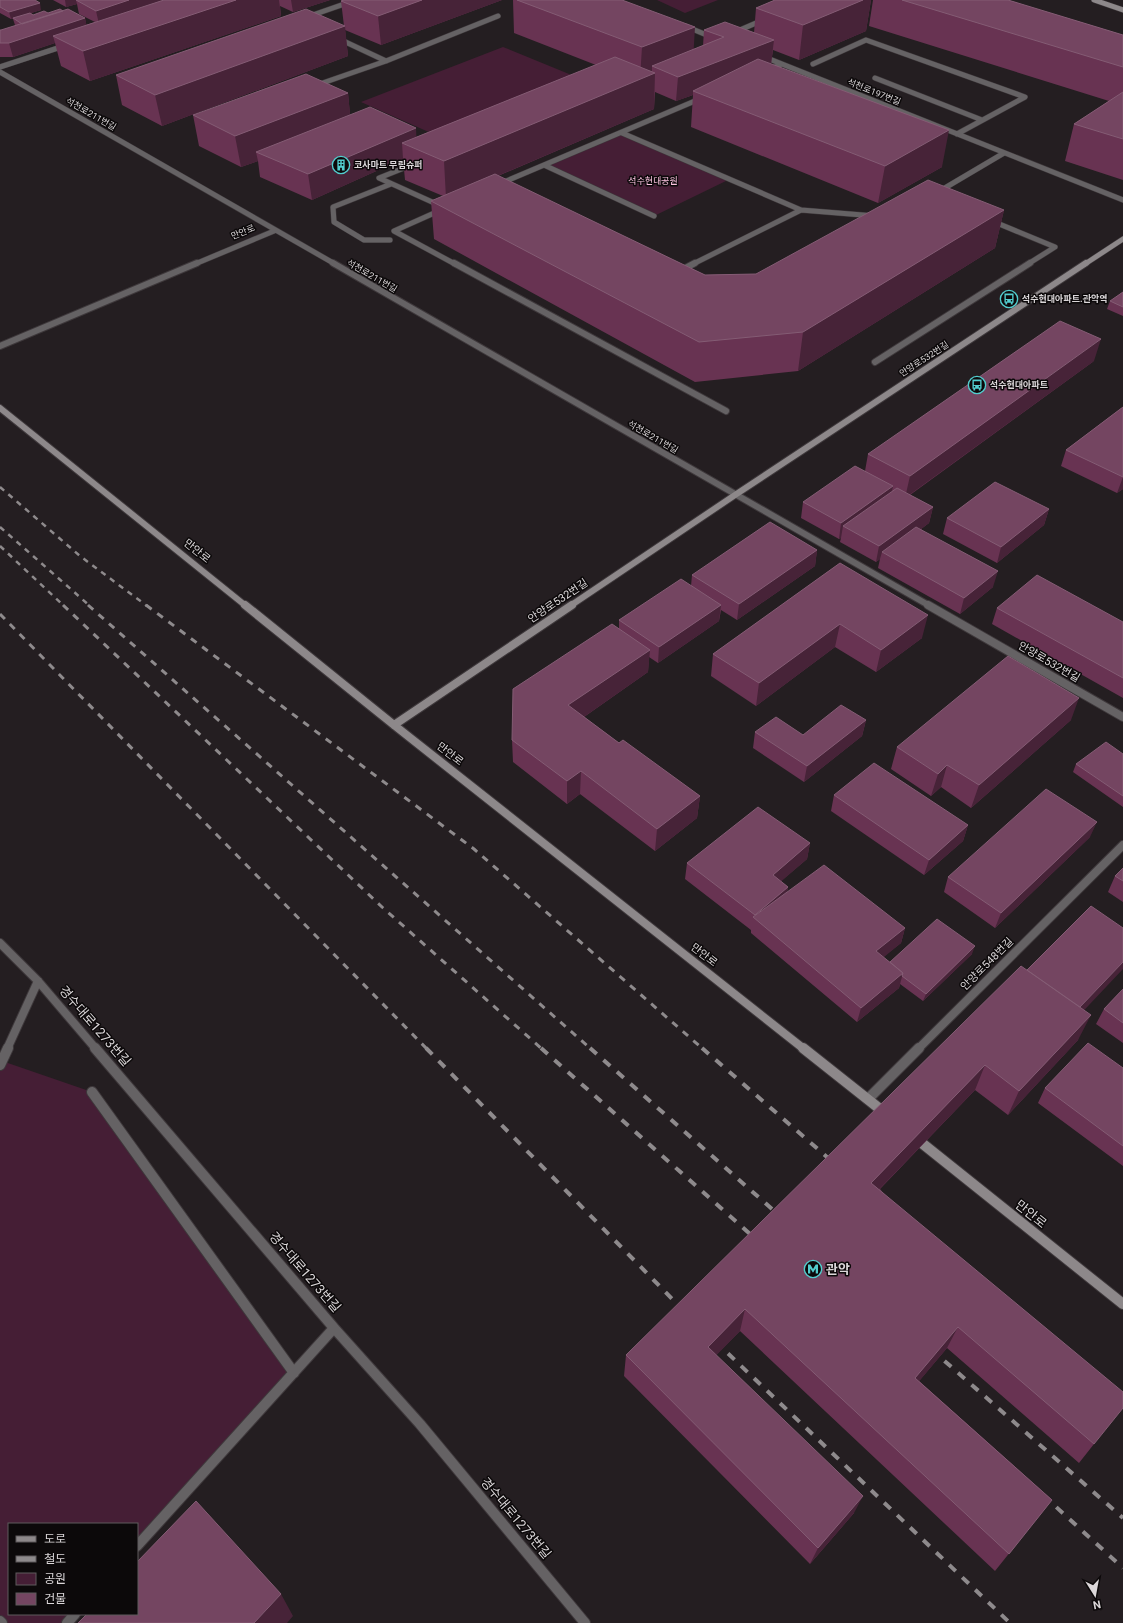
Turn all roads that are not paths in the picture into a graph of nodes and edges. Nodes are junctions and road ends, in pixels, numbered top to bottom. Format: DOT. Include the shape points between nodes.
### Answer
graph roads {
  1 [pos="356,0"];
  2 [pos="1094,0"];
  3 [pos="1123,10"];
  4 [pos="498,16"];
  5 [pos="766,19"];
  6 [pos="298,20"];
  7 [pos="683,25"];
  8 [pos="332,36"];
  9 [pos="725,36"];
  10 [pos="718,39"];
  11 [pos="74,42"];
  12 [pos="754,53"];
  13 [pos="386,61"];
  14 [pos="782,64"];
  15 [pos="813,64"];
  16 [pos="0,67"];
  17 [pos="0,72"];
  18 [pos="760,74"];
  19 [pos="875,78"];
  20 [pos="305,89"];
  21 [pos="710,95"];
  22 [pos="982,120"];
  23 [pos="622,133"];
  24 [pos="957,134"];
  25 [pos="1004,153"];
  26 [pos="423,161"];
  27 [pos="544,166"];
  28 [pos="391,184"];
  29 [pos="499,191"];
  30 [pos="930,196"];
  31 [pos="1123,200"];
  32 [pos="800,210"];
  33 [pos="654,216"];
  34 [pos="879,216"];
  35 [pos="989,220"];
  36 [pos="274,230"];
  37 [pos="1123,239"];
  38 [pos="390,240"];
  39 [pos="675,274"];
  40 [pos="0,346"];
  41 [pos="875,362"];
  42 [pos="0,408"];
  43 [pos="726,411"];
  44 [pos="735,495"];
  45 [pos="1123,717"];
  46 [pos="394,725"];
  47 [pos="1123,845"];
  48 [pos="0,943"];
  49 [pos="38,981"];
  50 [pos="0,1066"];
  51 [pos="92,1092"];
  52 [pos="868,1099"];
  53 [pos="887,1115"];
  54 [pos="923,1144"];
  55 [pos="1123,1304"];
  56 [pos="334,1328"];
  57 [pos="294,1373"];
  58 [pos="138,1545"];
  59 [pos="74,1615"];
  60 [pos="0,1621"];
  61 [pos="2,1623"];
  62 [pos="67,1623"];
  63 [pos="585,1623"];
  1 -- 6 [label="street"];
  2 -- 3 [label="street"];
  4 -- 13 [label="street"];
  5 -- 9 [label="street"];
  7 -- 10 [label="street"];
  8 -- 13 [label="street"];
  11 -- 16 [label="street"];
  12 -- 14 [label="street, 석천로197번길"];
  13 -- 20 [label="street"];
  14 -- 18 [label="street"];
  14 -- 24 [label="street, 석천로197번길"];
  15 -- 22 [label="street" via="866,40 1025,97"];
  17 -- 36 [label="street, 석천로211번길"];
  19 -- 22 [label="street"];
  21 -- 23 [label="street"];
  22 -- 24 [label="street"];
  23 -- 27 [label="street"];
  23 -- 32 [label="street"];
  24 -- 25 [label="street, 석천로197번길"];
  25 -- 30 [label="street"];
  25 -- 31 [label="street, 석천로197번길"];
  26 -- 28 [label="street" via="379,178"];
  27 -- 29 [label="street" via="492,187"];
  27 -- 33 [label="street"];
  28 -- 38 [label="street" via="333,207 334,222 364,240"];
  28 -- 43 [label="street" via="446,208 394,231"];
  32 -- 34 [label="street"];
  32 -- 39 [label="street"];
  35 -- 41 [label="street" via="1055,247"];
  36 -- 40 [label="street, 만안로"];
  36 -- 44 [label="street, 석천로211번길"];
  37 -- 44 [label="street, 안양로532번길"];
  42 -- 46 [label="street, 만안로"];
  44 -- 45 [label="street, 안양로532번길"];
  44 -- 46 [label="street, 안양로532번길"];
  46 -- 52 [label="street, 만안로"];
  47 -- 52 [label="street, 안양로548번길"];
  48 -- 49 [label="street, 경수대로1273번길"];
  49 -- 50 [label="street"];
  49 -- 56 [label="street, 경수대로1273번길"];
  51 -- 57 [label="street"];
  52 -- 53 [label="street, 만안로"];
  54 -- 55 [label="street, 만안로"];
  56 -- 57 [label="street"];
  56 -- 63 [label="street, 경수대로1273번길" via="420,1424"];
  57 -- 58 [label="street"];
  59 -- 62 [label="street"];
  60 -- 61 [label="street"];
}
